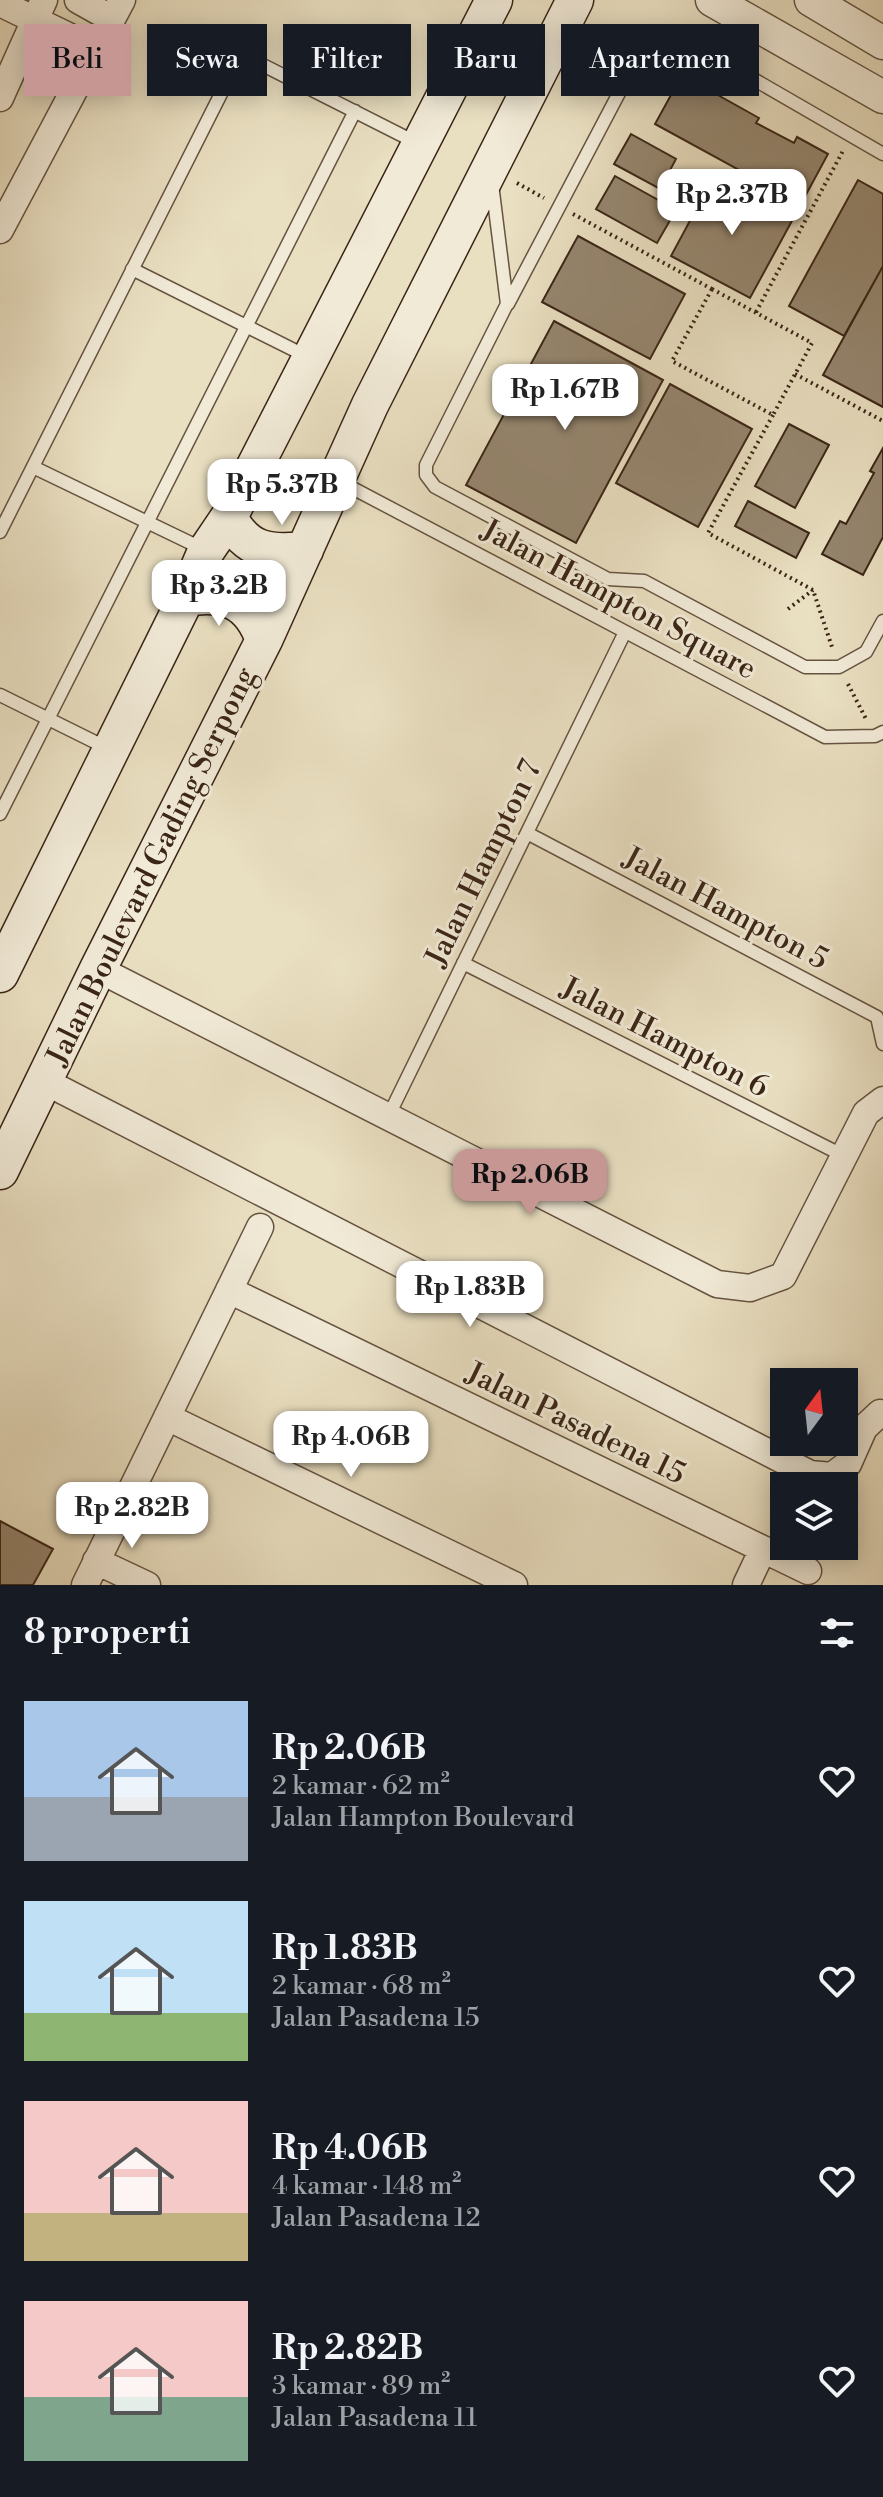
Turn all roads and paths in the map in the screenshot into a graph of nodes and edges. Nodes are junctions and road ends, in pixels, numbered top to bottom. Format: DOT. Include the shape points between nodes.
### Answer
graph roads {
  1 [pos="78,0"];
  2 [pos="494,0"];
  3 [pos="575,0"];
  4 [pos="712,0"];
  5 [pos="811,0"];
  6 [pos="0,3"];
  7 [pos="39,9"];
  8 [pos="117,10"];
  9 [pos="60,24"];
  10 [pos="883,43"];
  11 [pos="72,96"];
  12 [pos="883,97"];
  13 [pos="0,98"];
  14 [pos="355,111"];
  15 [pos="852,136"];
  16 [pos="418,144"];
  17 [pos="883,154"];
  18 [pos="490,169"];
  19 [pos="559,206"];
  20 [pos="0,230"];
  21 [pos="132,269"];
  22 [pos="712,289"];
  23 [pos="507,304"];
  24 [pos="756,312"];
  25 [pos="246,326"];
  26 [pos="311,358"];
  27 [pos="795,374"];
  28 [pos="773,415"];
  29 [pos="883,421"];
  30 [pos="33,467"];
  31 [pos="336,480"];
  32 [pos="229,517"];
  33 [pos="147,524"];
  34 [pos="0,532"];
  35 [pos="305,550"];
  36 [pos="206,551"];
  37 [pos="813,590"];
  38 [pos="186,598"];
  39 [pos="788,609"];
  40 [pos="883,621"];
  41 [pos="625,632"];
  42 [pos="264,640"];
  43 [pos="839,667"];
  44 [pos="0,695"];
  45 [pos="48,719"];
  46 [pos="880,738"];
  47 [pos="110,749"];
  48 [pos="0,814"];
  49 [pos="527,833"];
  50 [pos="463,963"];
  51 [pos="98,969"];
  52 [pos="0,974"];
  53 [pos="883,1044"];
  54 [pos="44,1081"];
  55 [pos="883,1100"];
  56 [pos="388,1117"];
  57 [pos="844,1156"];
  58 [pos="0,1171"];
  59 [pos="260,1227"];
  60 [pos="229,1290"];
  61 [pos="883,1415"];
  62 [pos="167,1417"];
  63 [pos="763,1549"];
  64 [pos="96,1561"];
  65 [pos="808,1571"];
  66 [pos="85,1585"];
  67 [pos="147,1585"];
  68 [pos="514,1585"];
  69 [pos="746,1585"];
  1 -- 8 [label="street"];
  2 -- 16 [label="main road"];
  3 -- 18 [label="main road, Jalan Boulevard Gading Serpong"];
  4 -- 12 [label="street"];
  5 -- 10 [label="street"];
  6 -- 7 [label="street"];
  7 -- 9 [label="street"];
  7 -- 13 [label="street"];
  11 -- 20 [label="street"];
  14 -- 16 [label="lane"];
  14 -- 21 [label="lane" via="241,54"];
  14 -- 25 [label="lane"];
  15 -- 17 [label="lane"];
  15 -- 19 [label="lane" via="691,43 639,55"];
  15 -- 24 [label="path"];
  16 -- 26 [label="main road"];
  18 -- 19 [label="path"];
  18 -- 23 [label="lane"];
  18 -- 31 [label="main road, Jalan Boulevard Gading Serpong"];
  19 -- 22 [label="path"];
  19 -- 23 [label="lane"];
  21 -- 25 [label="lane"];
  21 -- 30 [label="lane"];
  22 -- 24 [label="path"];
  22 -- 28 [label="path" via="672,361"];
  23 -- 43 [label="lane" via="426,465 435,487 608,579 644,581 805,667"];
  24 -- 27 [label="path" via="812,343"];
  25 -- 26 [label="lane"];
  25 -- 33 [label="lane"];
  26 -- 32 [label="main road"];
  27 -- 28 [label="path"];
  27 -- 29 [label="path"];
  28 -- 37 [label="path" via="708,533"];
  30 -- 33 [label="lane"];
  30 -- 34 [label="lane"];
  31 -- 35 [label="main road, Jalan Boulevard Gading Serpong"];
  31 -- 41 [label="lane, Jalan Hampton Square"];
  32 -- 35 [label="main road" via="237,533 256,548"];
  32 -- 36 [label="main road"];
  33 -- 36 [label="lane"];
  33 -- 45 [label="lane"];
  35 -- 42 [label="main road, Jalan Boulevard Gading Serpong"];
  36 -- 38 [label="main road"];
  37 -- 39 [label="path"];
  37 -- 43 [label="path"];
  38 -- 42 [label="main road" via="229,598 247,609"];
  38 -- 47 [label="main road"];
  40 -- 43 [label="lane" via="866,652"];
  41 -- 46 [label="lane, Jalan Hampton Square" via="825,737"];
  41 -- 49 [label="lane, Jalan Hampton 7"];
  42 -- 51 [label="main road, Jalan Boulevard Gading Serpong"];
  43 -- 46 [label="path"];
  44 -- 45 [label="lane"];
  45 -- 47 [label="lane"];
  45 -- 48 [label="lane"];
  47 -- 52 [label="main road"];
  49 -- 50 [label="lane, Jalan Hampton 7"];
  49 -- 53 [label="lane, Jalan Hampton 5" via="877,1017"];
  50 -- 56 [label="lane, Jalan Hampton 7"];
  50 -- 57 [label="lane, Jalan Hampton 6"];
  51 -- 54 [label="main road, Jalan Boulevard Gading Serpong"];
  51 -- 56 [label="street"];
  54 -- 58 [label="main road, Jalan Boulevard Gading Serpong"];
  54 -- 61 [label="street" via="810,1474 832,1476 848,1464 864,1428"];
  55 -- 57 [label="street" via="866,1113"];
  56 -- 57 [label="street" via="717,1284 750,1288 783,1276"];
  59 -- 60 [label="street"];
  60 -- 62 [label="street"];
  60 -- 63 [label="street, Jalan Pasadena 15"];
  62 -- 64 [label="street"];
  62 -- 68 [label="street"];
  63 -- 65 [label="street, Jalan Pasadena 15"];
  63 -- 69 [label="street"];
  64 -- 66 [label="street"];
  64 -- 67 [label="street"];
}
